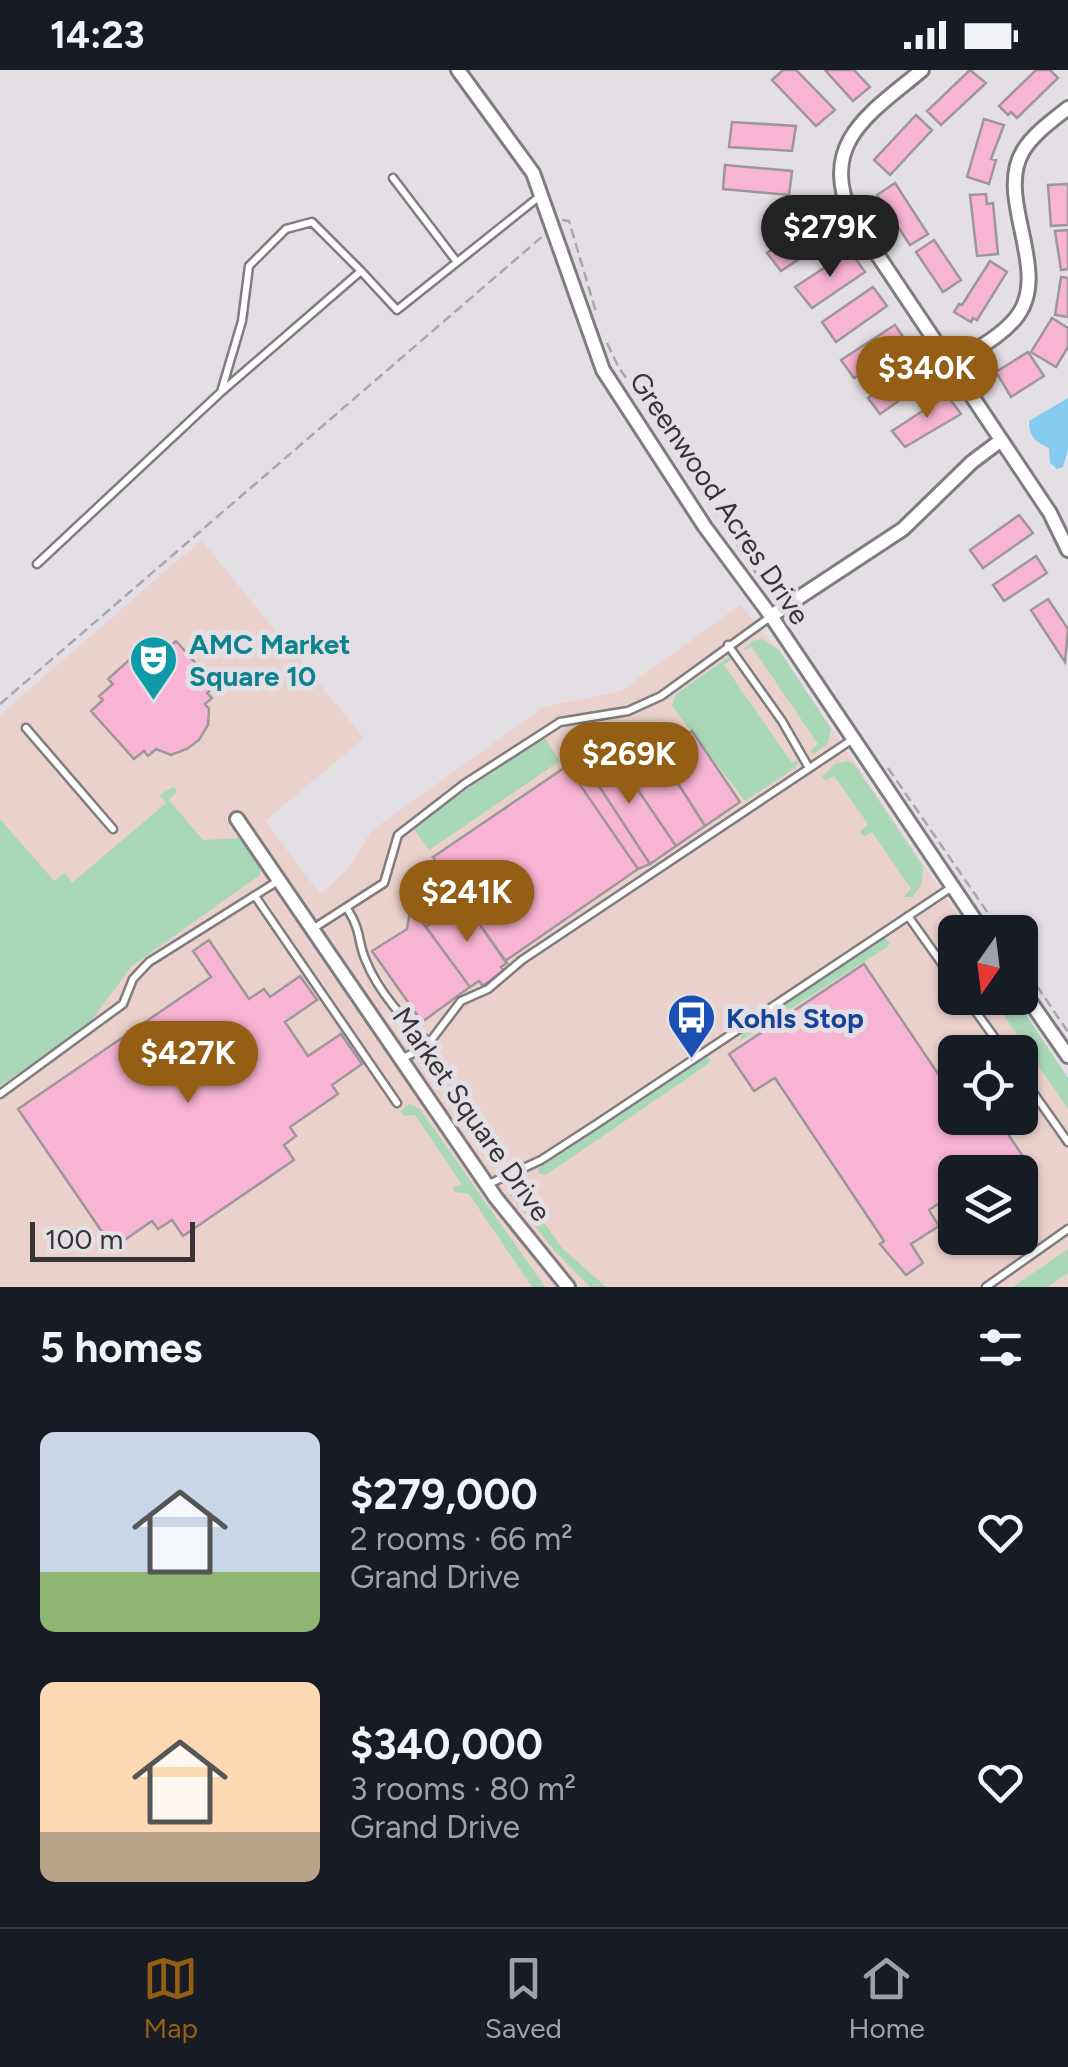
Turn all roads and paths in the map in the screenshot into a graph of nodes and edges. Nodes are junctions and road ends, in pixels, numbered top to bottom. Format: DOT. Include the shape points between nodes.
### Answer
graph roads {
  1 [pos="458,70"];
  2 [pos="922,70"];
  3 [pos="1068,108"];
  4 [pos="393,178"];
  5 [pos="541,196"];
  6 [pos="564,219"];
  7 [pos="546,234"];
  8 [pos="456,262"];
  9 [pos="362,271"];
  10 [pos="597,315"];
  11 [pos="602,334"];
  12 [pos="952,366"];
  13 [pos="221,392"];
  14 [pos="1000,440"];
  15 [pos="1067,543"];
  16 [pos="37,564"];
  17 [pos="768,592"];
  18 [pos="770,616"];
  19 [pos="728,645"];
  20 [pos="0,704"];
  21 [pos="26,728"];
  22 [pos="853,739"];
  23 [pos="810,768"];
  24 [pos="888,768"];
  25 [pos="237,819"];
  26 [pos="113,828"];
  27 [pos="280,881"];
  28 [pos="952,887"];
  29 [pos="255,896"];
  30 [pos="348,910"];
  31 [pos="971,915"];
  32 [pos="988,915"];
  33 [pos="908,916"];
  34 [pos="312,929"];
  35 [pos="938,958"];
  36 [pos="1038,988"];
  37 [pos="1038,1013"];
  38 [pos="1068,1032"];
  39 [pos="429,1043"];
  40 [pos="1068,1056"];
  41 [pos="402,1058"];
  42 [pos="0,1094"];
  43 [pos="1038,1100"];
  44 [pos="397,1103"];
  45 [pos="1068,1142"];
  46 [pos="488,1185"];
  47 [pos="1068,1229"];
  48 [pos="568,1287"];
  49 [pos="986,1287"];
  1 -- 5 [label="street, Greenwood Acres Drive" via="532,173"];
  2 -- 12 [label="street" via="855,129 840,166 840,190"];
  3 -- 12 [label="street" via="1022,152 1016,179 1030,282 1018,316"];
  4 -- 8 [label="lane"];
  5 -- 8 [label="lane"];
  5 -- 18 [label="street, Greenwood Acres Drive" via="602,370"];
  6 -- 10 [label="path"];
  7 -- 20 [label="path"];
  8 -- 9 [label="lane" via="397,310"];
  9 -- 13 [label="lane"];
  9 -- 13 [label="lane" via="312,222 286,229 249,266 242,321"];
  11 -- 17 [label="path"];
  12 -- 14 [label="street"];
  13 -- 16 [label="lane"];
  14 -- 15 [label="street"];
  14 -- 18 [label="street" via="903,529"];
  18 -- 19 [label="lane"];
  18 -- 22 [label="street, Greenwood Acres Drive"];
  19 -- 23 [label="lane"];
  19 -- 30 [label="lane" via="661,696 628,712 560,722 464,784 398,835 384,883"];
  21 -- 26 [label="lane"];
  22 -- 23 [label="lane"];
  22 -- 28 [label="street, Greenwood Acres Drive"];
  23 -- 39 [label="lane" via="522,960 488,990 461,1001"];
  24 -- 32 [label="path"];
  25 -- 27 [label="street, Market Square Drive"];
  27 -- 29 [label="lane"];
  27 -- 34 [label="street, Market Square Drive"];
  28 -- 31 [label="street, Greenwood Acres Drive"];
  28 -- 33 [label="lane"];
  29 -- 42 [label="lane" via="149,962 133,979 124,1004"];
  29 -- 44 [label="lane"];
  30 -- 34 [label="lane"];
  30 -- 39 [label="lane" via="366,960 407,1024"];
  33 -- 35 [label="lane"];
  33 -- 46 [label="lane" via="541,1160"];
  34 -- 41 [label="street, Market Square Drive"];
  36 -- 38 [label="path"];
  37 -- 40 [label="street"];
  39 -- 41 [label="lane"];
  41 -- 46 [label="street, Market Square Drive"];
  43 -- 45 [label="lane"];
  46 -- 48 [label="street, Market Square Drive"];
  47 -- 49 [label="lane"];
}
